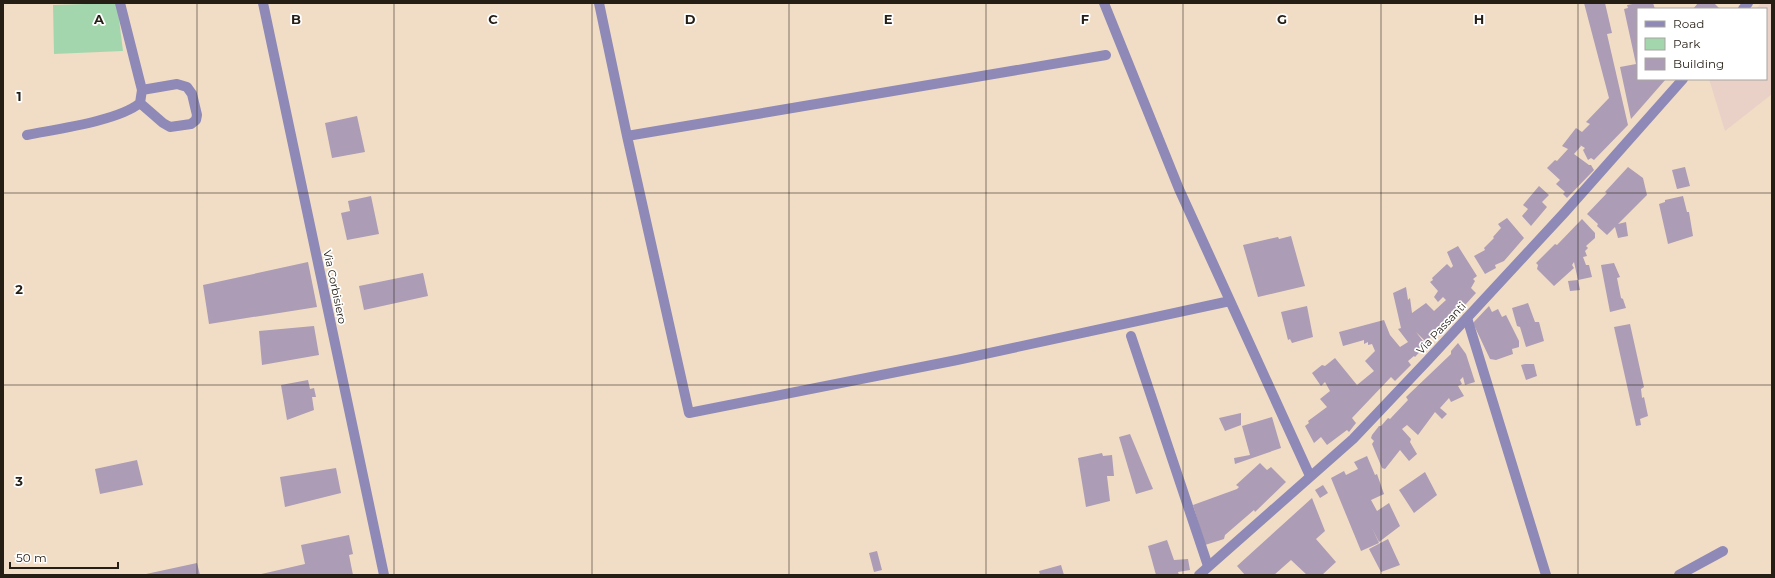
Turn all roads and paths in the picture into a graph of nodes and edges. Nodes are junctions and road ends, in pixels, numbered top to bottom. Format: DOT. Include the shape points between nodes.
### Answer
graph roads {
  1 [pos="120,3"];
  2 [pos="263,3"];
  3 [pos="599,3"];
  4 [pos="1104,3"];
  5 [pos="1106,55"];
  6 [pos="1682,80"];
  7 [pos="142,90"];
  8 [pos="140,103"];
  9 [pos="27,135"];
  10 [pos="627,136"];
  11 [pos="1230,301"];
  12 [pos="1467,318"];
  13 [pos="1131,336"];
  14 [pos="1310,476"];
  15 [pos="1723,551"];
  16 [pos="1208,566"];
  17 [pos="384,575"];
  18 [pos="1199,575"];
  19 [pos="1546,575"];
  20 [pos="1678,575"];
  1 -- 7 [label="street"];
  2 -- 17 [label="street, Via Corbisiero"];
  3 -- 10 [label="street"];
  4 -- 11 [label="street" via="1179,189"];
  5 -- 10 [label="street"];
  6 -- 12 [label="street, Via Passanti"];
  7 -- 8 [label="street"];
  7 -- 8 [label="street" via="177,84 187,87 192,94 196,120 192,124 170,127"];
  8 -- 9 [label="street" via="134,109 105,119"];
  10 -- 11 [label="street" via="689,413 957,360"];
  11 -- 14 [label="street"];
  12 -- 14 [label="street, Via Passanti" via="1353,439"];
  12 -- 19 [label="street"];
  13 -- 16 [label="street"];
  14 -- 16 [label="street, Via Passanti"];
  15 -- 20 [label="street"];
  16 -- 18 [label="street, Via Passanti"];
}
